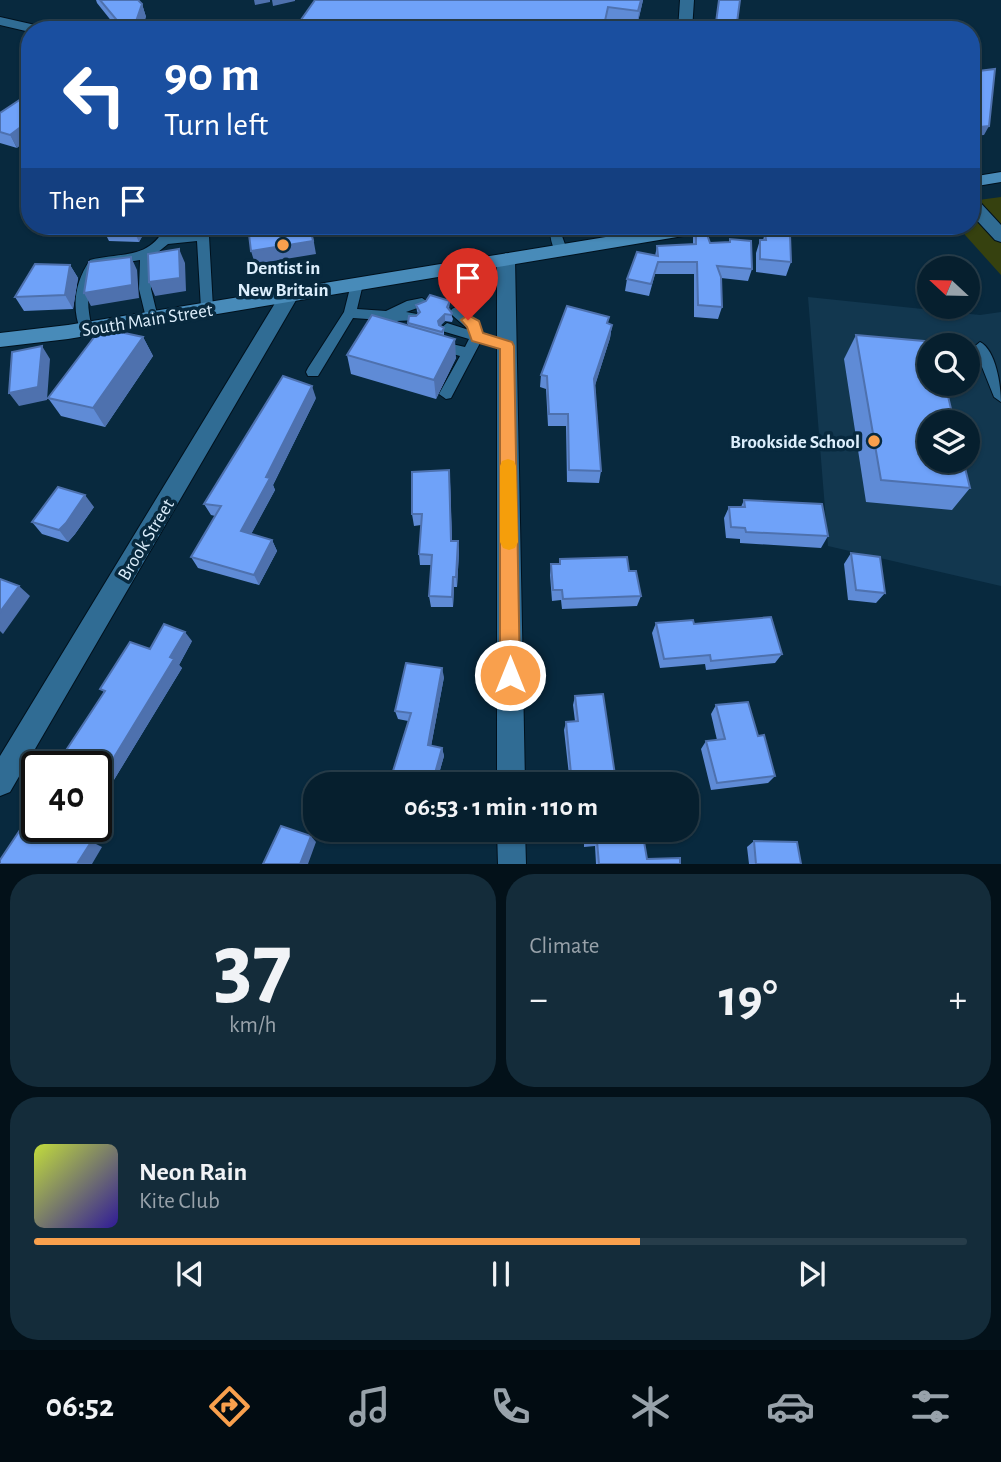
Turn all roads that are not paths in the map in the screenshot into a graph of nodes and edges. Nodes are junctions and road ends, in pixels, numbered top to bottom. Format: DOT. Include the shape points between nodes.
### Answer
graph roads {
  1 [pos="687,0"];
  2 [pos="0,21"];
  3 [pos="686,21"];
  4 [pos="21,26"];
  5 [pos="1001,177"];
  6 [pos="980,180"];
  7 [pos="980,213"];
  8 [pos="167,235"];
  9 [pos="556,235"];
  10 [pos="636,235"];
  11 [pos="1001,236"];
  12 [pos="165,240"];
  13 [pos="561,250"];
  14 [pos="146,255"];
  15 [pos="506,259"];
  16 [pos="356,284"];
  17 [pos="290,295"];
  18 [pos="422,302"];
  19 [pos="207,308"];
  20 [pos="456,312"];
  21 [pos="350,313"];
  22 [pos="386,316"];
  23 [pos="414,317"];
  24 [pos="152,318"];
  25 [pos="447,328"];
  26 [pos="86,329"];
  27 [pos="477,337"];
  28 [pos="0,340"];
  29 [pos="507,346"];
  30 [pos="980,347"];
  31 [pos="468,353"];
  32 [pos="313,372"];
  33 [pos="446,394"];
  34 [pos="1001,397"];
  35 [pos="511,772"];
  36 [pos="0,782"];
  37 [pos="511,842"];
  38 [pos="512,863"];
  1 -- 3 [label="street"];
  2 -- 4 [label="street"];
  5 -- 6 [label="main road"];
  7 -- 11 [label="street"];
  8 -- 12 [label="lane"];
  9 -- 13 [label="lane"];
  10 -- 13 [label="main road, South Main Street"];
  12 -- 14 [label="lane"];
  12 -- 19 [label="lane" via="203,236"];
  13 -- 15 [label="main road, South Main Street"];
  14 -- 24 [label="lane" via="145,289"];
  14 -- 26 [label="lane" via="94,263 85,274 79,306"];
  15 -- 16 [label="main road, South Main Street"];
  15 -- 29 [label="street"];
  16 -- 17 [label="main road, South Main Street"];
  16 -- 21 [label="lane"];
  17 -- 19 [label="main road, South Main Street"];
  17 -- 36 [label="street, Brook Street"];
  18 -- 22 [label="lane"];
  19 -- 24 [label="main road, South Main Street"];
  20 -- 27 [label="lane" via="474,325"];
  21 -- 22 [label="lane"];
  21 -- 32 [label="lane"];
  22 -- 23 [label="lane"];
  22 -- 31 [label="lane" via="396,330"];
  24 -- 26 [label="main road, South Main Street"];
  25 -- 27 [label="lane"];
  26 -- 28 [label="main road, South Main Street"];
  27 -- 29 [label="lane"];
  27 -- 31 [label="lane"];
  29 -- 35 [label="street"];
  30 -- 34 [label="lane"];
  31 -- 33 [label="lane"];
  37 -- 38 [label="street"];
}
